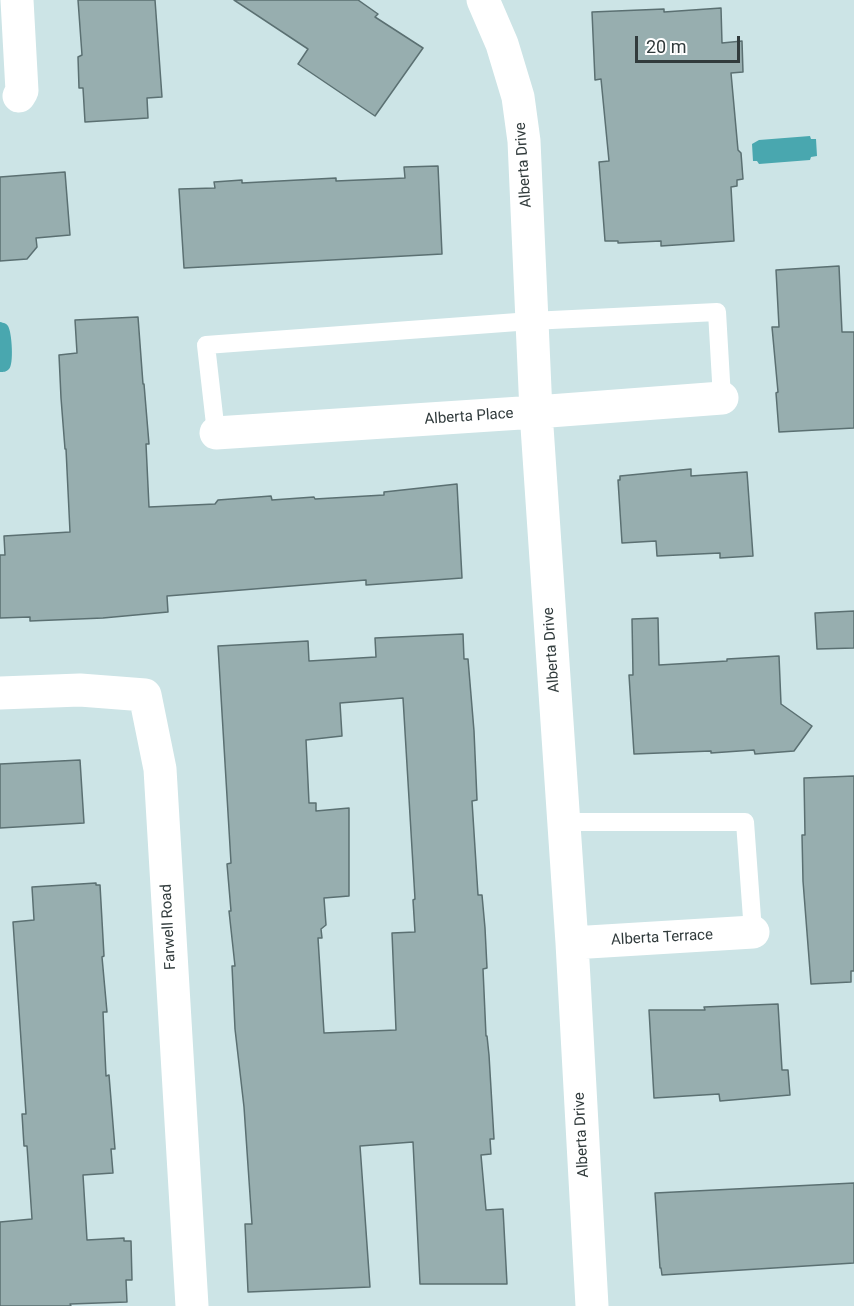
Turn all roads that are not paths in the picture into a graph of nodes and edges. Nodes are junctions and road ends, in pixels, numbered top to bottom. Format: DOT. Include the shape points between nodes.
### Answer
graph roads {
  1 [pos="17,0"];
  2 [pos="483,0"];
  3 [pos="9,97"];
  4 [pos="531,321"];
  5 [pos="722,398"];
  6 [pos="536,412"];
  7 [pos="216,433"];
  8 [pos="0,693"];
  9 [pos="564,822"];
  10 [pos="753,932"];
  11 [pos="572,943"];
  12 [pos="192,1306"];
  13 [pos="592,1306"];
  1 -- 3 [label="street" via="22,91"];
  2 -- 4 [label="street, Alberta Drive" via="518,97 524,141"];
  4 -- 5 [label="lane" via="717,312"];
  4 -- 6 [label="street, Alberta Drive"];
  4 -- 7 [label="lane" via="206,345"];
  5 -- 6 [label="street, Alberta Place"];
  6 -- 7 [label="street, Alberta Place"];
  6 -- 9 [label="street, Alberta Drive"];
  8 -- 12 [label="street, Farwell Road" via="80,690 145,695 160,769"];
  9 -- 10 [label="lane" via="745,822"];
  9 -- 11 [label="street, Alberta Drive"];
  10 -- 11 [label="street, Alberta Terrace"];
  11 -- 13 [label="street, Alberta Drive"];
}
